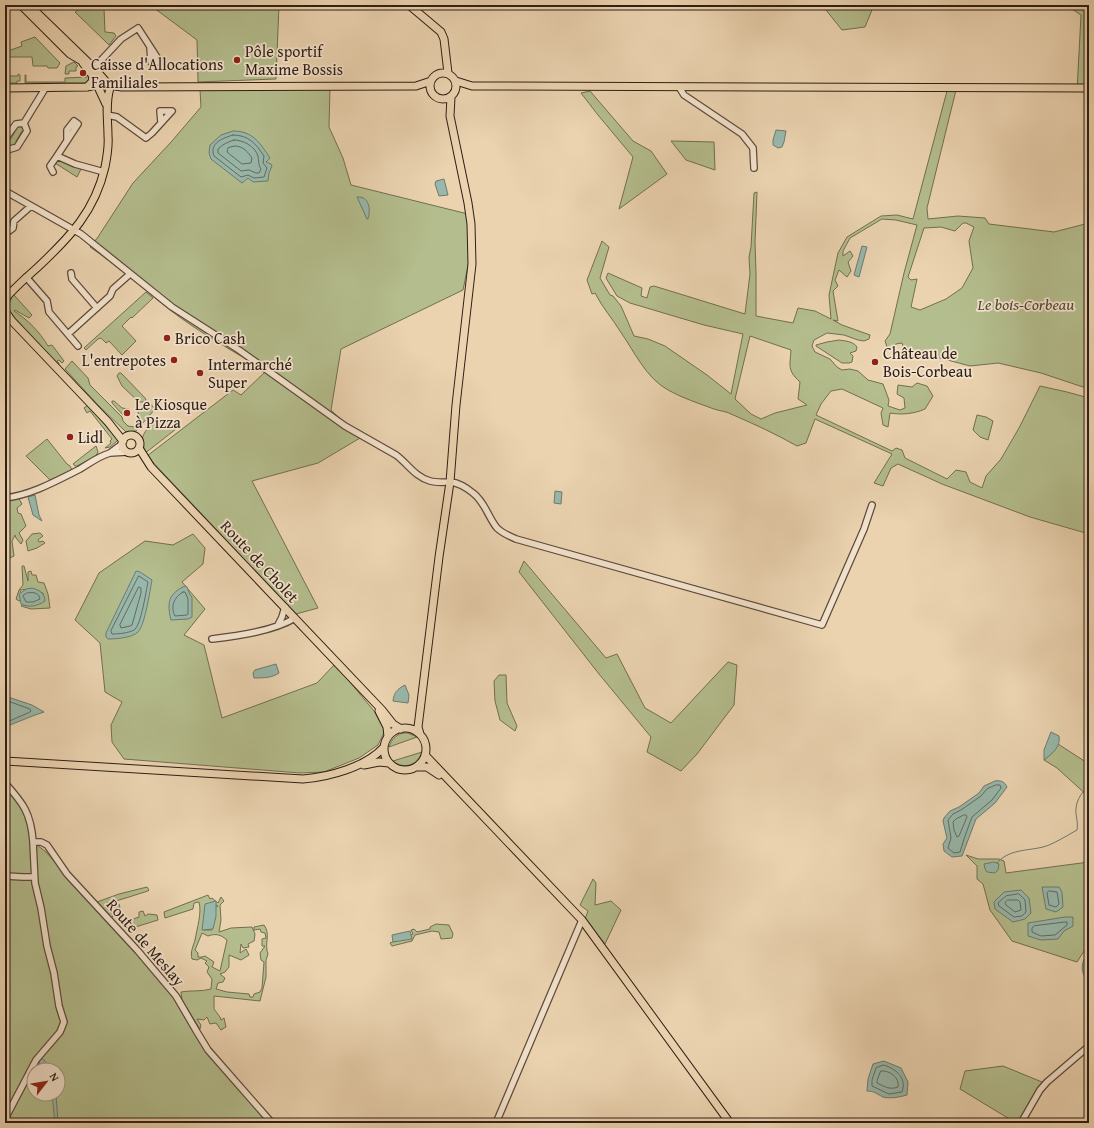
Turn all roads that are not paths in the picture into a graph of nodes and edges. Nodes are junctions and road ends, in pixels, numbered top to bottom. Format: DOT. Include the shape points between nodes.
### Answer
graph roads {
  1 [pos="21,5"];
  2 [pos="29,5"];
  3 [pos="409,5"];
  4 [pos="150,47"];
  5 [pos="445,52"];
  6 [pos="82,61"];
  7 [pos="93,69"];
  8 [pos="448,73"];
  9 [pos="437,74"];
  10 [pos="431,80"];
  11 [pos="456,81"];
  12 [pos="416,86"];
  13 [pos="472,86"];
  14 [pos="46,87"];
  15 [pos="88,87"];
  16 [pos="679,87"];
  17 [pos="5,88"];
  18 [pos="104,88"];
  19 [pos="1089,88"];
  20 [pos="431,92"];
  21 [pos="453,95"];
  22 [pos="439,99"];
  23 [pos="107,115"];
  24 [pos="450,116"];
  25 [pos="161,122"];
  26 [pos="24,123"];
  27 [pos="67,140"];
  28 [pos="6,151"];
  29 [pos="57,156"];
  30 [pos="754,168"];
  31 [pos="53,172"];
  32 [pos="104,172"];
  33 [pos="5,191"];
  34 [pos="31,206"];
  35 [pos="74,231"];
  36 [pos="5,234"];
  37 [pos="71,273"];
  38 [pos="130,274"];
  39 [pos="26,277"];
  40 [pos="12,290"];
  41 [pos="5,294"];
  42 [pos="5,298"];
  43 [pos="97,308"];
  44 [pos="5,311"];
  45 [pos="5,316"];
  46 [pos="12,322"];
  47 [pos="68,334"];
  48 [pos="78,346"];
  49 [pos="108,422"];
  50 [pos="128,436"];
  51 [pos="122,443"];
  52 [pos="139,448"];
  53 [pos="130,452"];
  54 [pos="110,453"];
  55 [pos="151,467"];
  56 [pos="448,483"];
  57 [pos="5,498"];
  58 [pos="872,505"];
  59 [pos="285,607"];
  60 [pos="295,618"];
  61 [pos="278,625"];
  62 [pos="212,639"];
  63 [pos="371,699"];
  64 [pos="420,710"];
  65 [pos="401,729"];
  66 [pos="410,729"];
  67 [pos="420,734"];
  68 [pos="388,737"];
  69 [pos="384,747"];
  70 [pos="426,756"];
  71 [pos="5,761"];
  72 [pos="389,763"];
  73 [pos="356,766"];
  74 [pos="417,767"];
  75 [pos="5,782"];
  76 [pos="451,783"];
  77 [pos="33,842"];
  78 [pos="5,876"];
  79 [pos="34,876"];
  80 [pos="582,920"];
  81 [pos="1089,1046"];
  82 [pos="5,1119"];
  83 [pos="272,1123"];
  84 [pos="496,1123"];
  85 [pos="730,1123"];
  86 [pos="1021,1123"];
  1 -- 6 [label="main road" via="70,54"];
  2 -- 7 [label="main road"];
  3 -- 5 [label="main road" via="441,32"];
  4 -- 7 [label="street" via="138,28 121,39"];
  5 -- 8 [label="main road"];
  5 -- 9 [label="main road"];
  6 -- 7 [label="main road"];
  6 -- 15 [label="main road" via="93,76"];
  7 -- 18 [label="main road"];
  8 -- 9 [label="main road"];
  8 -- 11 [label="main road"];
  9 -- 10 [label="main road"];
  10 -- 12 [label="main road"];
  10 -- 20 [label="main road"];
  11 -- 13 [label="main road"];
  11 -- 21 [label="main road"];
  12 -- 18 [label="main road"];
  12 -- 20 [label="main road"];
  13 -- 16 [label="main road"];
  13 -- 21 [label="main road"];
  14 -- 15 [label="main road"];
  14 -- 17 [label="main road"];
  14 -- 26 [label="street"];
  15 -- 18 [label="main road"];
  16 -- 19 [label="main road"];
  16 -- 30 [label="street" via="684,95 747,138 753,148"];
  18 -- 23 [label="main road"];
  20 -- 22 [label="main road"];
  21 -- 22 [label="main road"];
  21 -- 24 [label="main road"];
  22 -- 24 [label="main road"];
  23 -- 25 [label="street" via="117,117 146,138"];
  23 -- 32 [label="main road" via="108,150"];
  24 -- 56 [label="main road" via="468,203 472,243 471,280 454,430 450,444"];
  26 -- 28 [label="street" via="16,124 5,140"];
  26 -- 28 [label="street" via="27,131 17,146"];
  27 -- 29 [label="street"];
  29 -- 31 [label="street" via="50,166"];
  29 -- 32 [label="street" via="74,164"];
  32 -- 35 [label="main road" via="92,204"];
  33 -- 34 [label="street"];
  34 -- 35 [label="street"];
  34 -- 36 [label="street" via="14,221 13,228"];
  35 -- 38 [label="street"];
  35 -- 39 [label="main road"];
  37 -- 43 [label="street" via="72,279"];
  38 -- 43 [label="street"];
  38 -- 56 [label="street" via="172,307 332,417 396,455 423,478"];
  39 -- 40 [label="main road"];
  39 -- 47 [label="street" via="47,301 49,312"];
  40 -- 41 [label="main road"];
  40 -- 42 [label="main road"];
  43 -- 47 [label="street"];
  44 -- 46 [label="main road"];
  45 -- 46 [label="main road"];
  46 -- 49 [label="main road"];
  47 -- 48 [label="street"];
  49 -- 50 [label="main road"];
  49 -- 51 [label="main road"];
  50 -- 51 [label="main road"];
  50 -- 52 [label="main road" via="138,439"];
  51 -- 53 [label="main road" via="124,449"];
  51 -- 54 [label="street"];
  52 -- 53 [label="main road"];
  52 -- 55 [label="main road, Route de Cholet"];
  53 -- 54 [label="street"];
  53 -- 55 [label="main road, Route de Cholet"];
  54 -- 57 [label="street" via="28,493"];
  55 -- 59 [label="main road, Route de Cholet"];
  56 -- 58 [label="street" via="461,486 473,493 498,528 516,539 822,625"];
  56 -- 64 [label="main road" via="443,505 442,536"];
  59 -- 60 [label="main road, Route de Cholet"];
  59 -- 61 [label="street"];
  60 -- 61 [label="street"];
  60 -- 63 [label="main road, Route de Cholet"];
  61 -- 62 [label="street"];
  63 -- 65 [label="main road" via="393,724"];
  63 -- 68 [label="main road" via="383,718"];
  64 -- 66 [label="main road"];
  64 -- 67 [label="main road"];
  65 -- 66 [label="main road"];
  65 -- 68 [label="main road"];
  66 -- 67 [label="main road"];
  67 -- 70 [label="main road" via="426,744"];
  68 -- 69 [label="main road"];
  69 -- 72 [label="main road"];
  69 -- 73 [label="main road" via="377,755"];
  70 -- 74 [label="main road"];
  70 -- 76 [label="main road"];
  71 -- 73 [label="main road" via="303,779 320,778"];
  72 -- 73 [label="main road"];
  72 -- 74 [label="main road" via="406,770"];
  74 -- 76 [label="main road" via="427,767"];
  75 -- 77 [label="street" via="25,808 30,820"];
  76 -- 80 [label="main road"];
  77 -- 79 [label="street"];
  77 -- 83 [label="street, Route de Meslay" via="41,842 47,846 67,874 138,951 176,996 208,1050"];
  78 -- 79 [label="street"];
  79 -- 82 [label="street" via="64,1022 60,1032 36,1060"];
  80 -- 84 [label="street"];
  80 -- 85 [label="main road"];
  81 -- 86 [label="street" via="1040,1090"];
}
